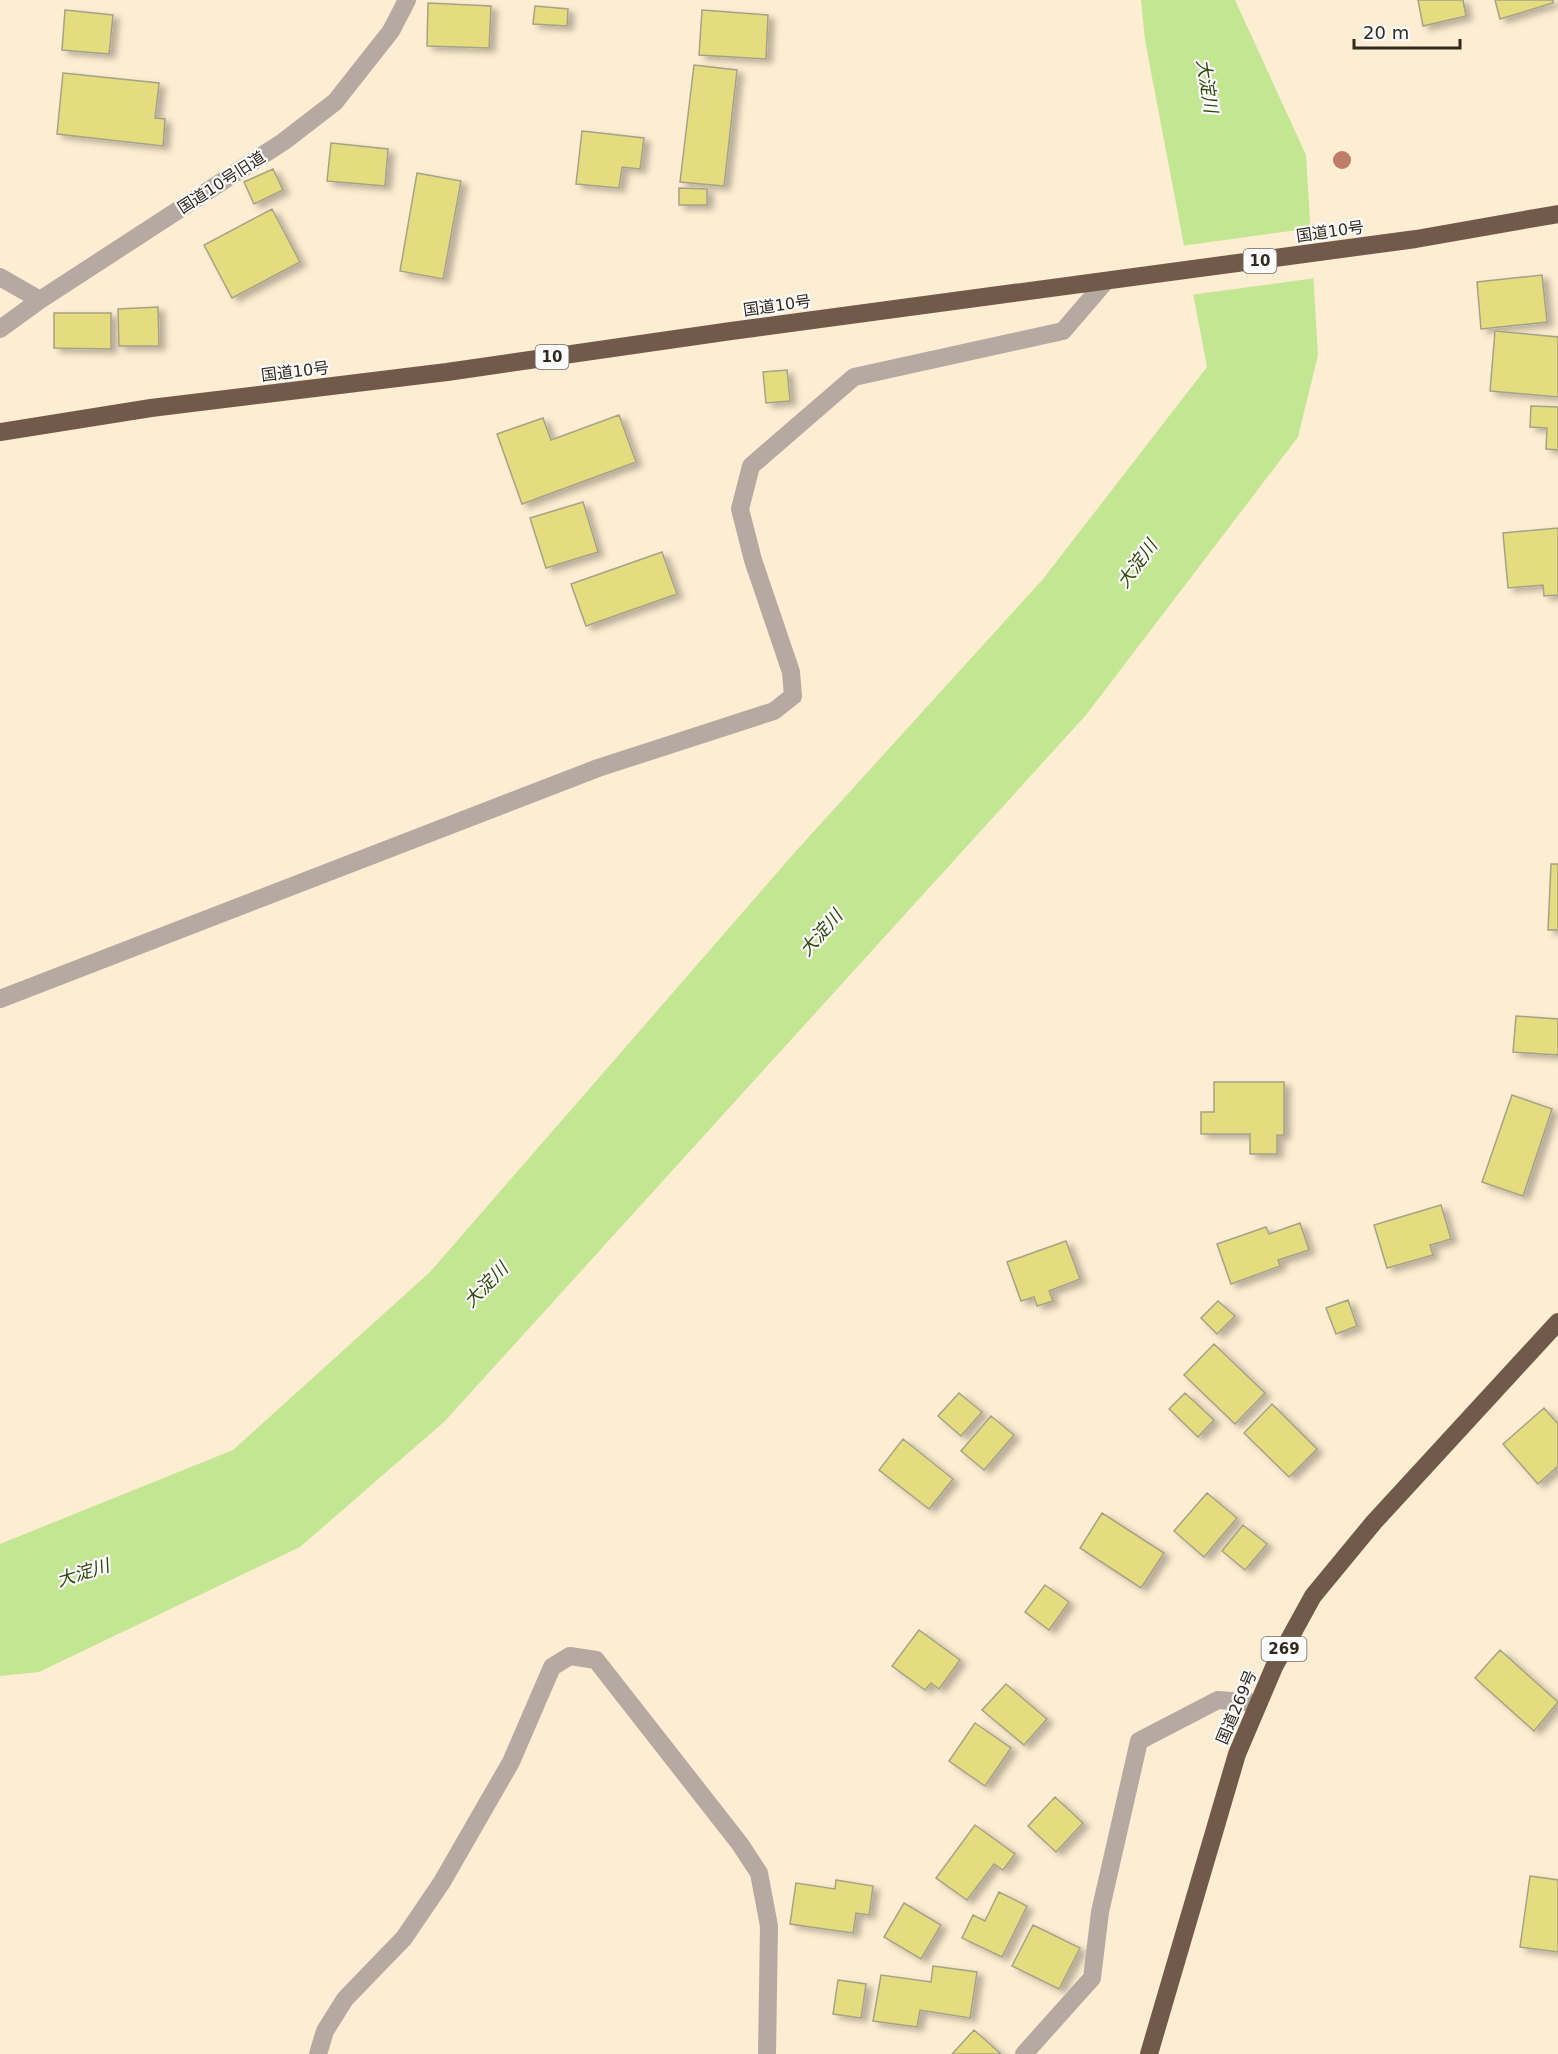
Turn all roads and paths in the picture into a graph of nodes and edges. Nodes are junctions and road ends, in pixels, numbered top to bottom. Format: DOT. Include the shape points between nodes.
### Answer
graph roads {
  1 [pos="407,0"];
  2 [pos="1558,214"];
  3 [pos="0,277"];
  4 [pos="1104,282"];
  5 [pos="40,300"];
  6 [pos="0,329"];
  7 [pos="0,432"];
  8 [pos="0,999"];
  9 [pos="1558,1322"];
  10 [pos="1258,1703"];
  11 [pos="318,2054"];
  12 [pos="767,2054"];
  13 [pos="1024,2054"];
  14 [pos="1149,2054"];
  1 -- 5 [label="street, 国道10号旧道" via="391,31 335,102 283,142"];
  2 -- 4 [label="highway, 国道10号 / 10" via="1416,239"];
  3 -- 5 [label="street"];
  4 -- 7 [label="highway, 国道10号 / 10" via="447,372 152,408"];
  4 -- 8 [label="street" via="1063,331 854,377 751,466 740,510 791,672 793,696 774,711 598,768"];
  5 -- 6 [label="street, 国道10号旧道"];
  9 -- 10 [label="highway, 国道269号 / 269" via="1374,1522 1313,1596"];
  10 -- 13 [label="street" via="1218,1700 1139,1741 1100,1912 1092,1978"];
  10 -- 14 [label="highway, 国道269号 / 269" via="1237,1754"];
  11 -- 12 [label="street" via="325,2031 345,2000 404,1938 442,1882 511,1762 552,1667 570,1656 596,1660 759,1873 769,1926"];
}
